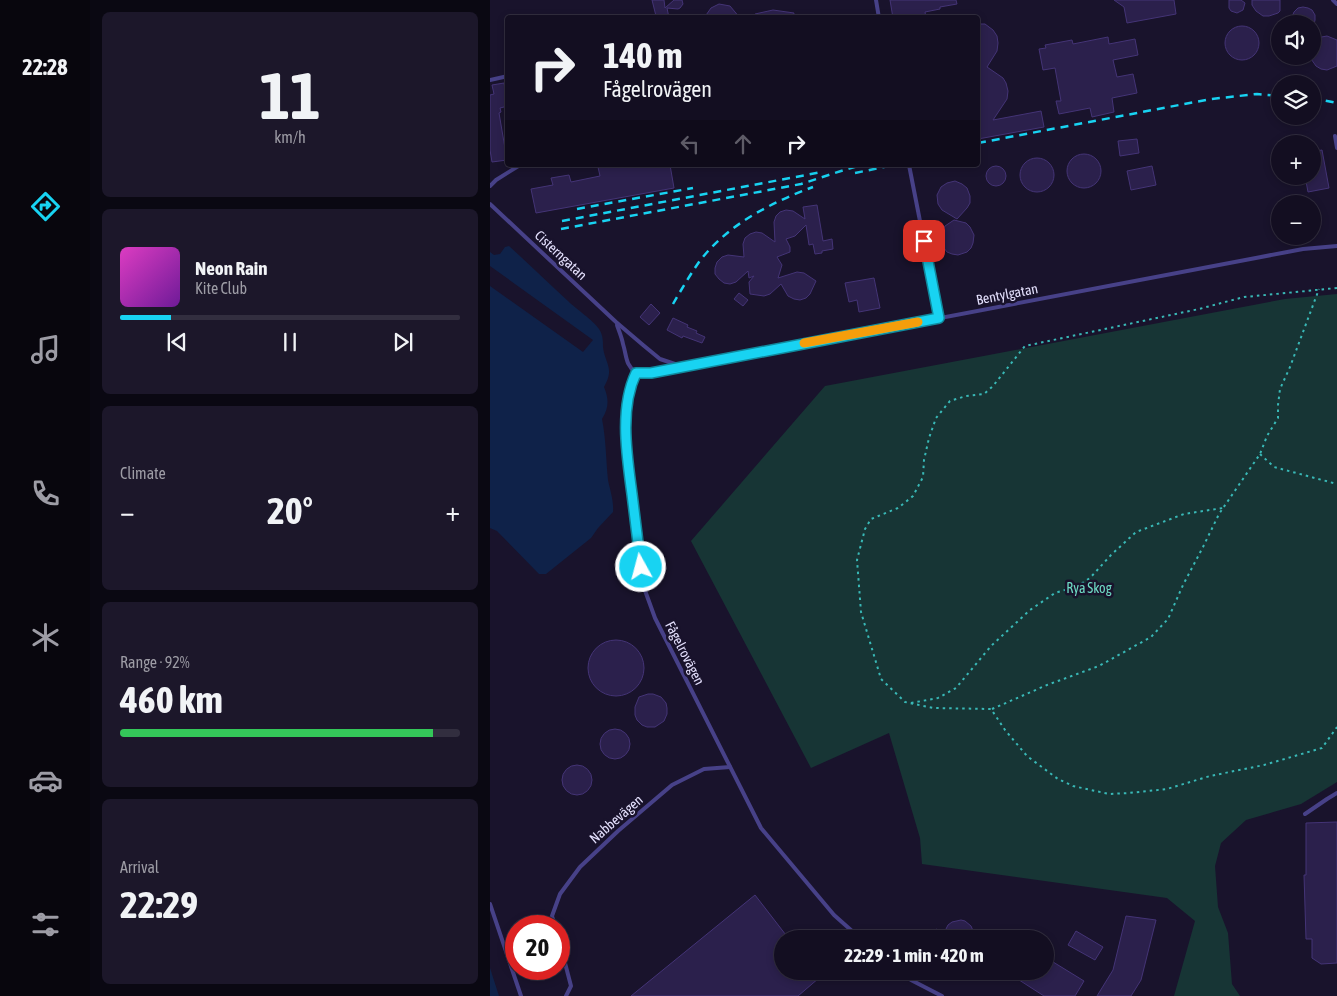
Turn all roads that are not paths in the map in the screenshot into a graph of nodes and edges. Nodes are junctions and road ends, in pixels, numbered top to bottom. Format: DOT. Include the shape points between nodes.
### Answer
graph roads {
  1 [pos="876,0"];
  2 [pos="1333,0"];
  3 [pos="1337,4"];
  4 [pos="878,15"];
  5 [pos="505,77"];
  6 [pos="490,80"];
  7 [pos="1335,136"];
  8 [pos="1337,148"];
  9 [pos="517,167"];
  10 [pos="908,167"];
  11 [pos="490,186"];
  12 [pos="490,204"];
  13 [pos="1337,246"];
  14 [pos="939,318"];
  15 [pos="616,322"];
  16 [pos="682,366"];
  17 [pos="636,373"];
  18 [pos="730,768"];
  19 [pos="1337,794"];
  20 [pos="1305,814"];
  21 [pos="490,904"];
  22 [pos="552,915"];
  23 [pos="850,930"];
  24 [pos="569,980"];
  25 [pos="911,980"];
  26 [pos="521,996"];
  27 [pos="566,996"];
  28 [pos="942,996"];
  1 -- 4 [label="lane"];
  2 -- 3 [label="lane"];
  5 -- 6 [label="lane"];
  7 -- 8 [label="lane"];
  9 -- 11 [label="lane"];
  10 -- 14 [label="lane"];
  12 -- 15 [label="lane, Cisterngatan"];
  13 -- 14 [label="lane, Bentylgatan" via="1304,249"];
  14 -- 16 [label="lane, Bentylgatan"];
  15 -- 16 [label="lane, Cisterngatan" via="660,359"];
  15 -- 17 [label="lane, Cisterngatan" via="626,362"];
  16 -- 17 [label="lane"];
  17 -- 18 [label="lane, Fågelrovägen" via="629,392 626,450 643,585 655,618"];
  18 -- 22 [label="lane, Nabbevägen" via="704,769 672,785 580,867 560,894"];
  18 -- 23 [label="lane, Fågelrovägen" via="761,828 834,916"];
  19 -- 20 [label="lane"];
  21 -- 26 [label="lane"];
  24 -- 27 [label="lane" via="571,986"];
  25 -- 28 [label="lane"];
}
